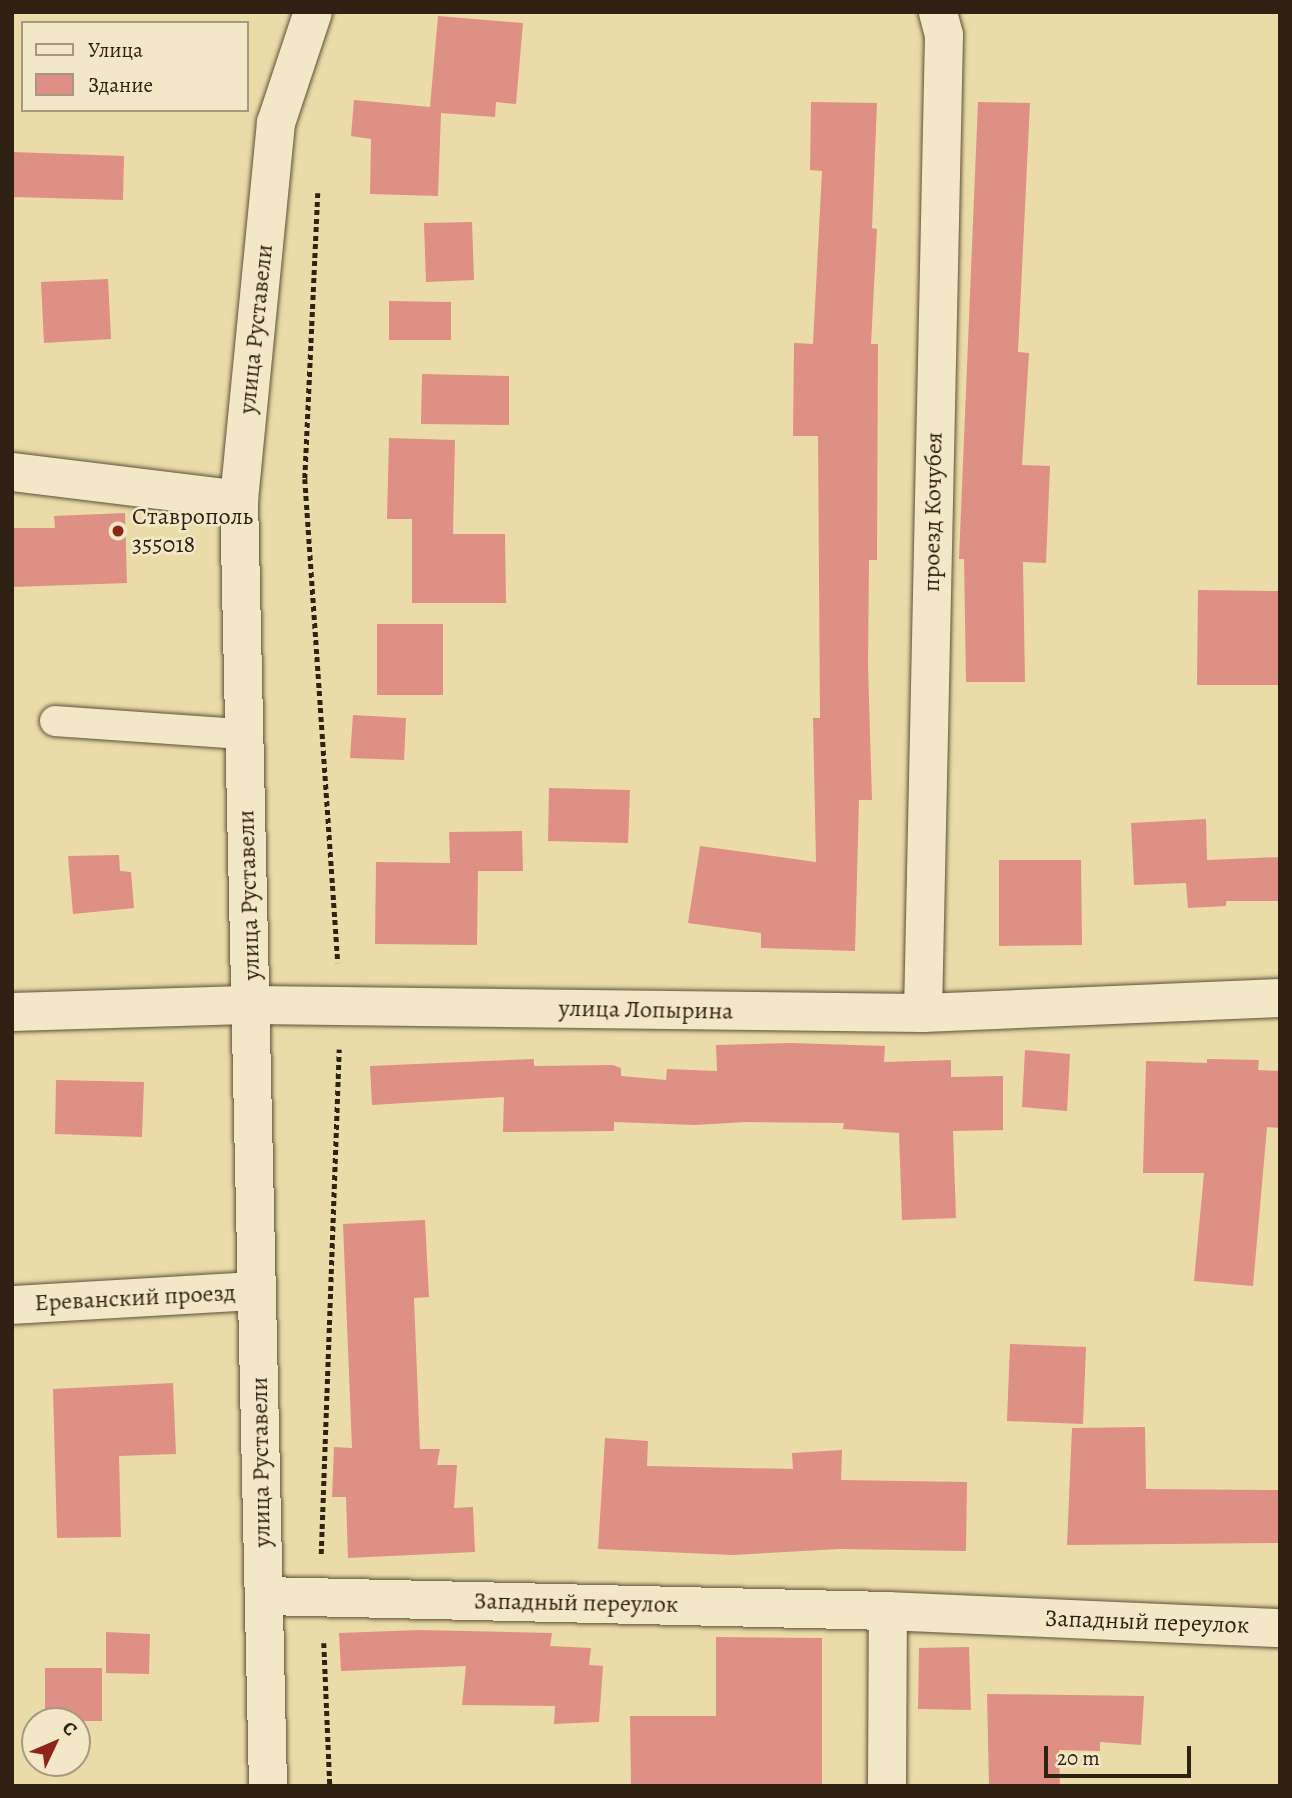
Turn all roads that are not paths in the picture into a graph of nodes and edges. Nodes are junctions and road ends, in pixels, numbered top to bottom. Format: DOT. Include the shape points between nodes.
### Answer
graph roads {
  1 [pos="313,12"];
  2 [pos="938,12"];
  3 [pos="12,472"];
  4 [pos="239,499"];
  5 [pos="55,721"];
  6 [pos="242,734"];
  7 [pos="1280,998"];
  8 [pos="254,1005"];
  9 [pos="12,1012"];
  10 [pos="923,1013"];
  11 [pos="257,1291"];
  12 [pos="12,1305"];
  13 [pos="265,1596"];
  14 [pos="888,1611"];
  15 [pos="1280,1628"];
  16 [pos="268,1786"];
  17 [pos="887,1786"];
  1 -- 4 [label="street, улица Руставели" via="276,123"];
  2 -- 10 [label="street, проезд Кочубея" via="944,34"];
  3 -- 4 [label="street"];
  4 -- 6 [label="street, улица Руставели"];
  5 -- 6 [label="lane"];
  6 -- 8 [label="street, улица Руставели"];
  7 -- 10 [label="street, улица Лопырина"];
  8 -- 9 [label="street, улица Лопырина"];
  8 -- 10 [label="street, улица Лопырина"];
  8 -- 11 [label="street, улица Руставели"];
  11 -- 12 [label="street, Ереванский проезд"];
  11 -- 13 [label="street, улица Руставели"];
  13 -- 14 [label="street, Западный переулок"];
  13 -- 16 [label="street, улица Руставели"];
  14 -- 15 [label="street, Западный переулок"];
  14 -- 17 [label="street"];
}
